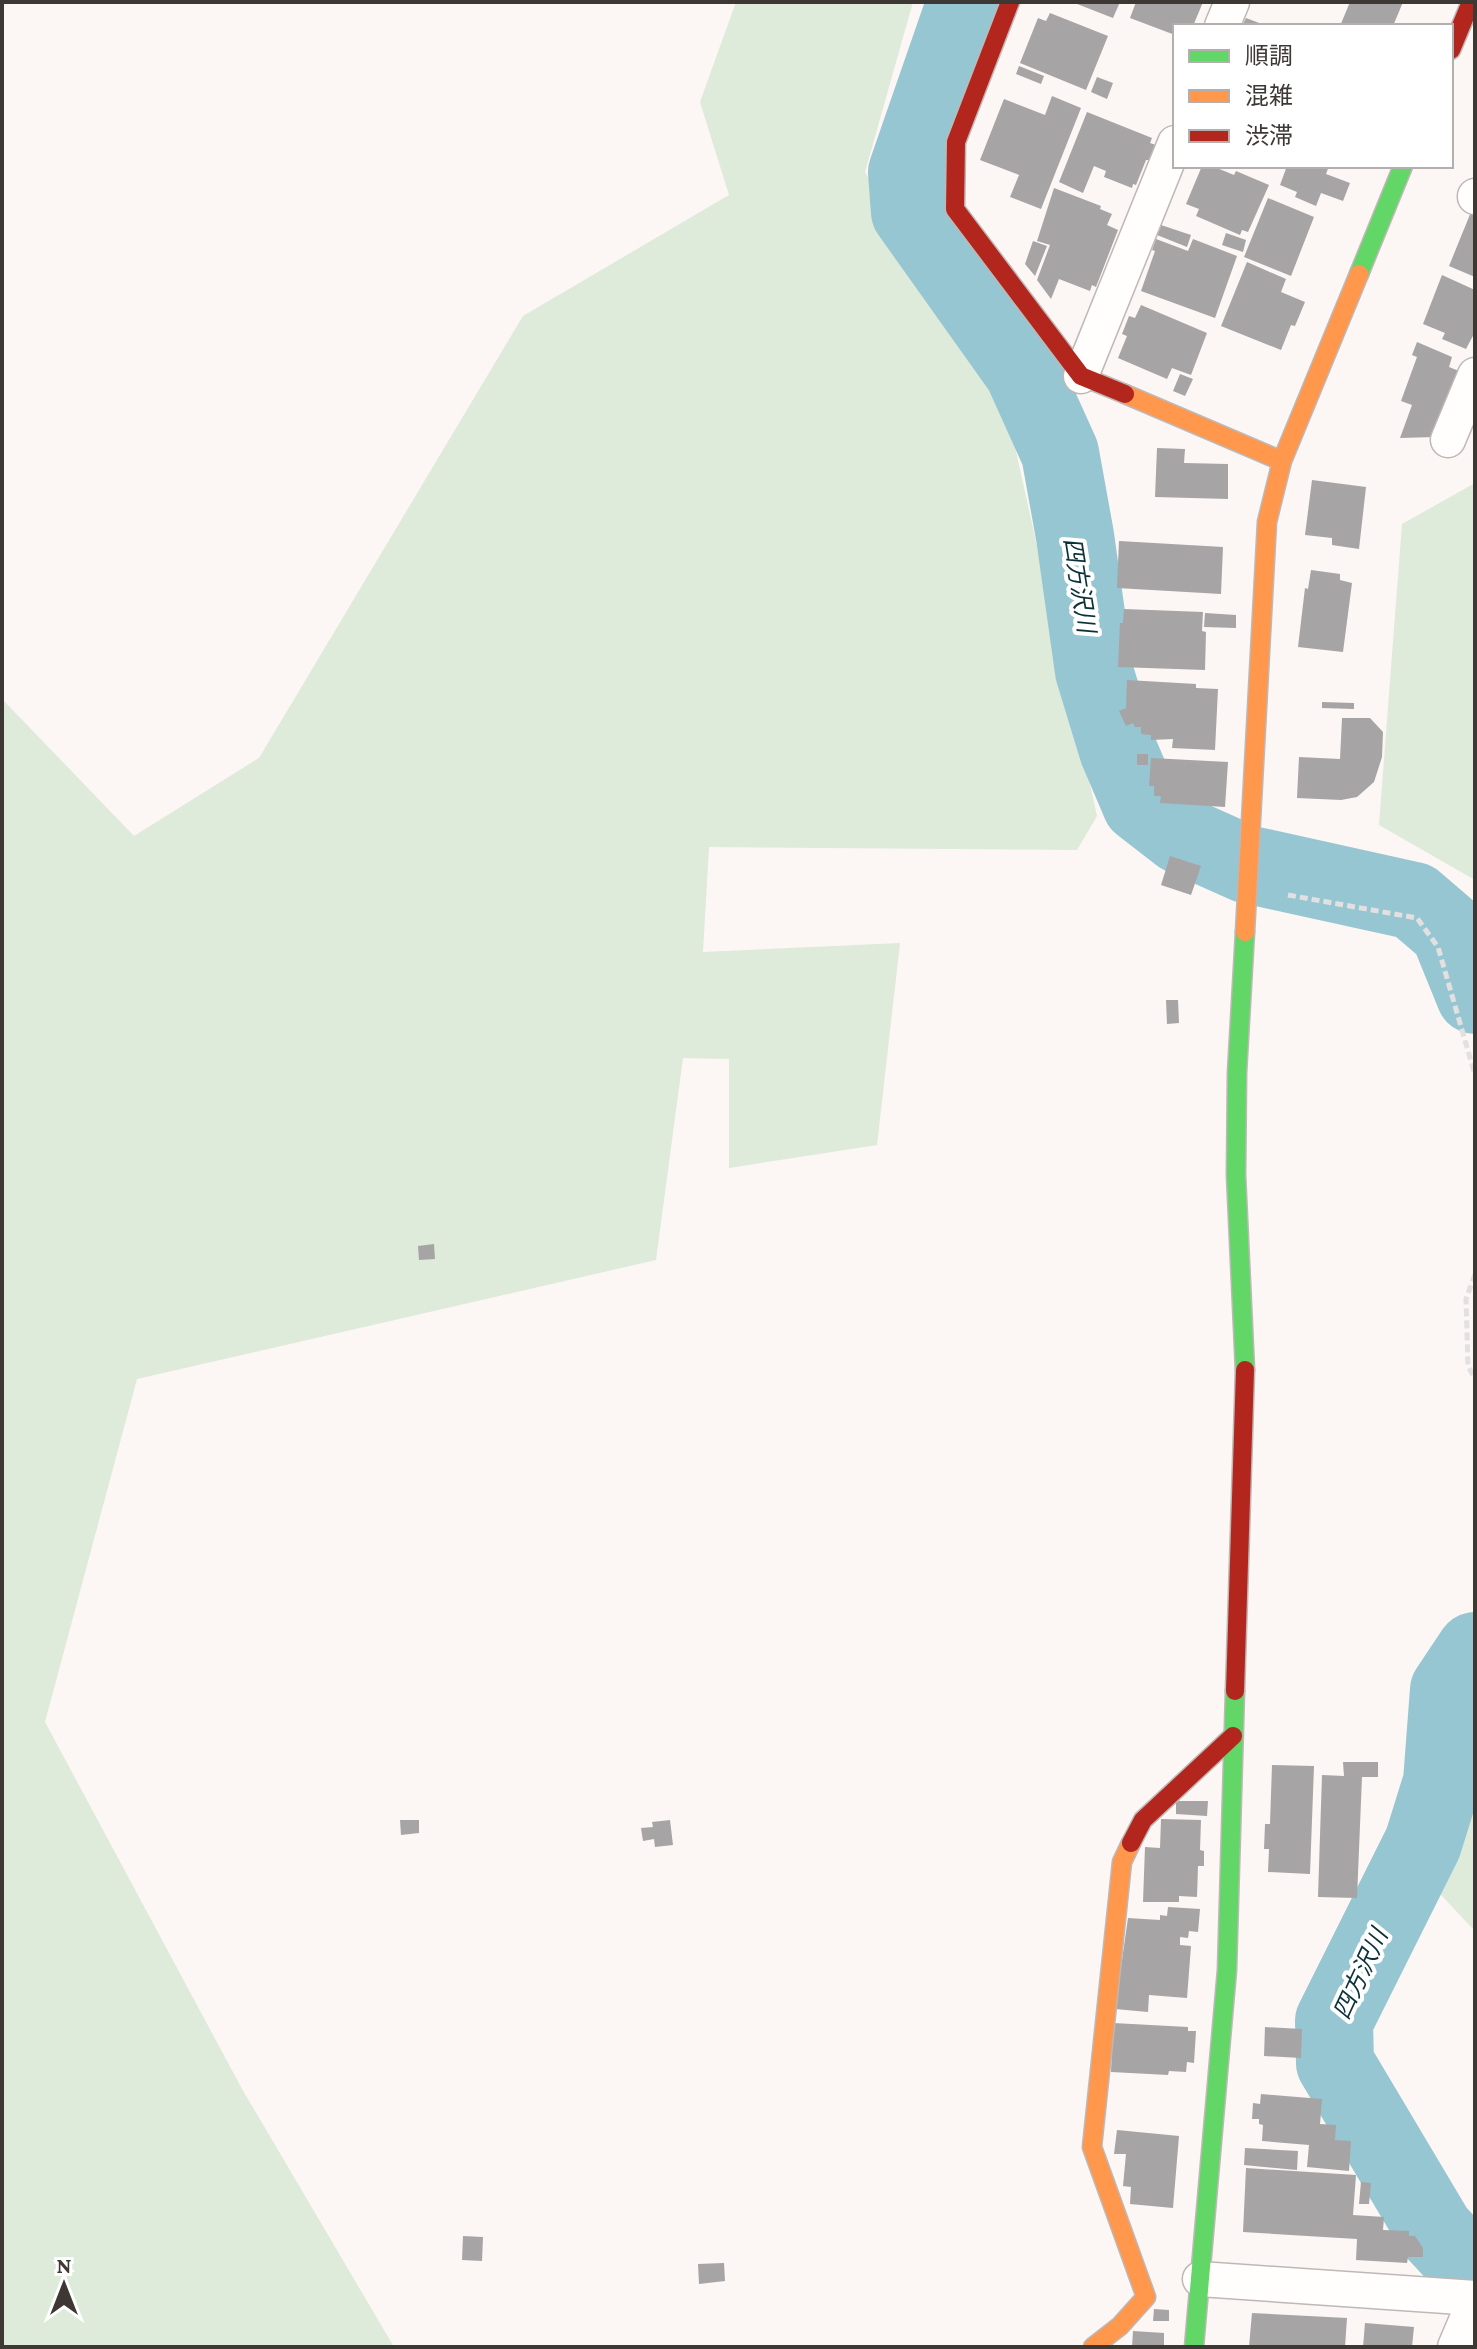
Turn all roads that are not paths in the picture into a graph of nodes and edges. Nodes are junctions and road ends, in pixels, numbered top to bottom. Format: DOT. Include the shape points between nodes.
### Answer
graph roads {
  1 [pos="1010,2"];
  2 [pos="1232,2"];
  3 [pos="1471,2"];
  4 [pos="1223,24"];
  5 [pos="1453,45"];
  6 [pos="1173,148"];
  7 [pos="1402,168"];
  8 [pos="1475,375"];
  9 [pos="1081,376"];
  10 [pos="1448,440"];
  11 [pos="1282,461"];
  12 [pos="1233,1736"];
  13 [pos="1199,2289"];
  14 [pos="1146,2297"];
  15 [pos="1475,2299"];
  16 [pos="1093,2347"];
  17 [pos="1194,2347"];
  18 [pos="1455,2347"];
  1 -- 9 [label="street" via="956,142 955,209"];
  2 -- 4 [label="street"];
  3 -- 5 [label="street"];
  6 -- 9 [label="street"];
  7 -- 11 [label="street"];
  8 -- 10 [label="street"];
  9 -- 11 [label="street"];
  11 -- 12 [label="street" via="1267,522 1237,1073 1245,1366"];
  12 -- 13 [label="street" via="1227,1970"];
  12 -- 14 [label="street" via="1143,1820 1122,1862 1092,2147"];
  13 -- 14 [label="street"];
  13 -- 15 [label="street"];
  13 -- 17 [label="street"];
  14 -- 16 [label="street"];
  15 -- 18 [label="street"];
}
